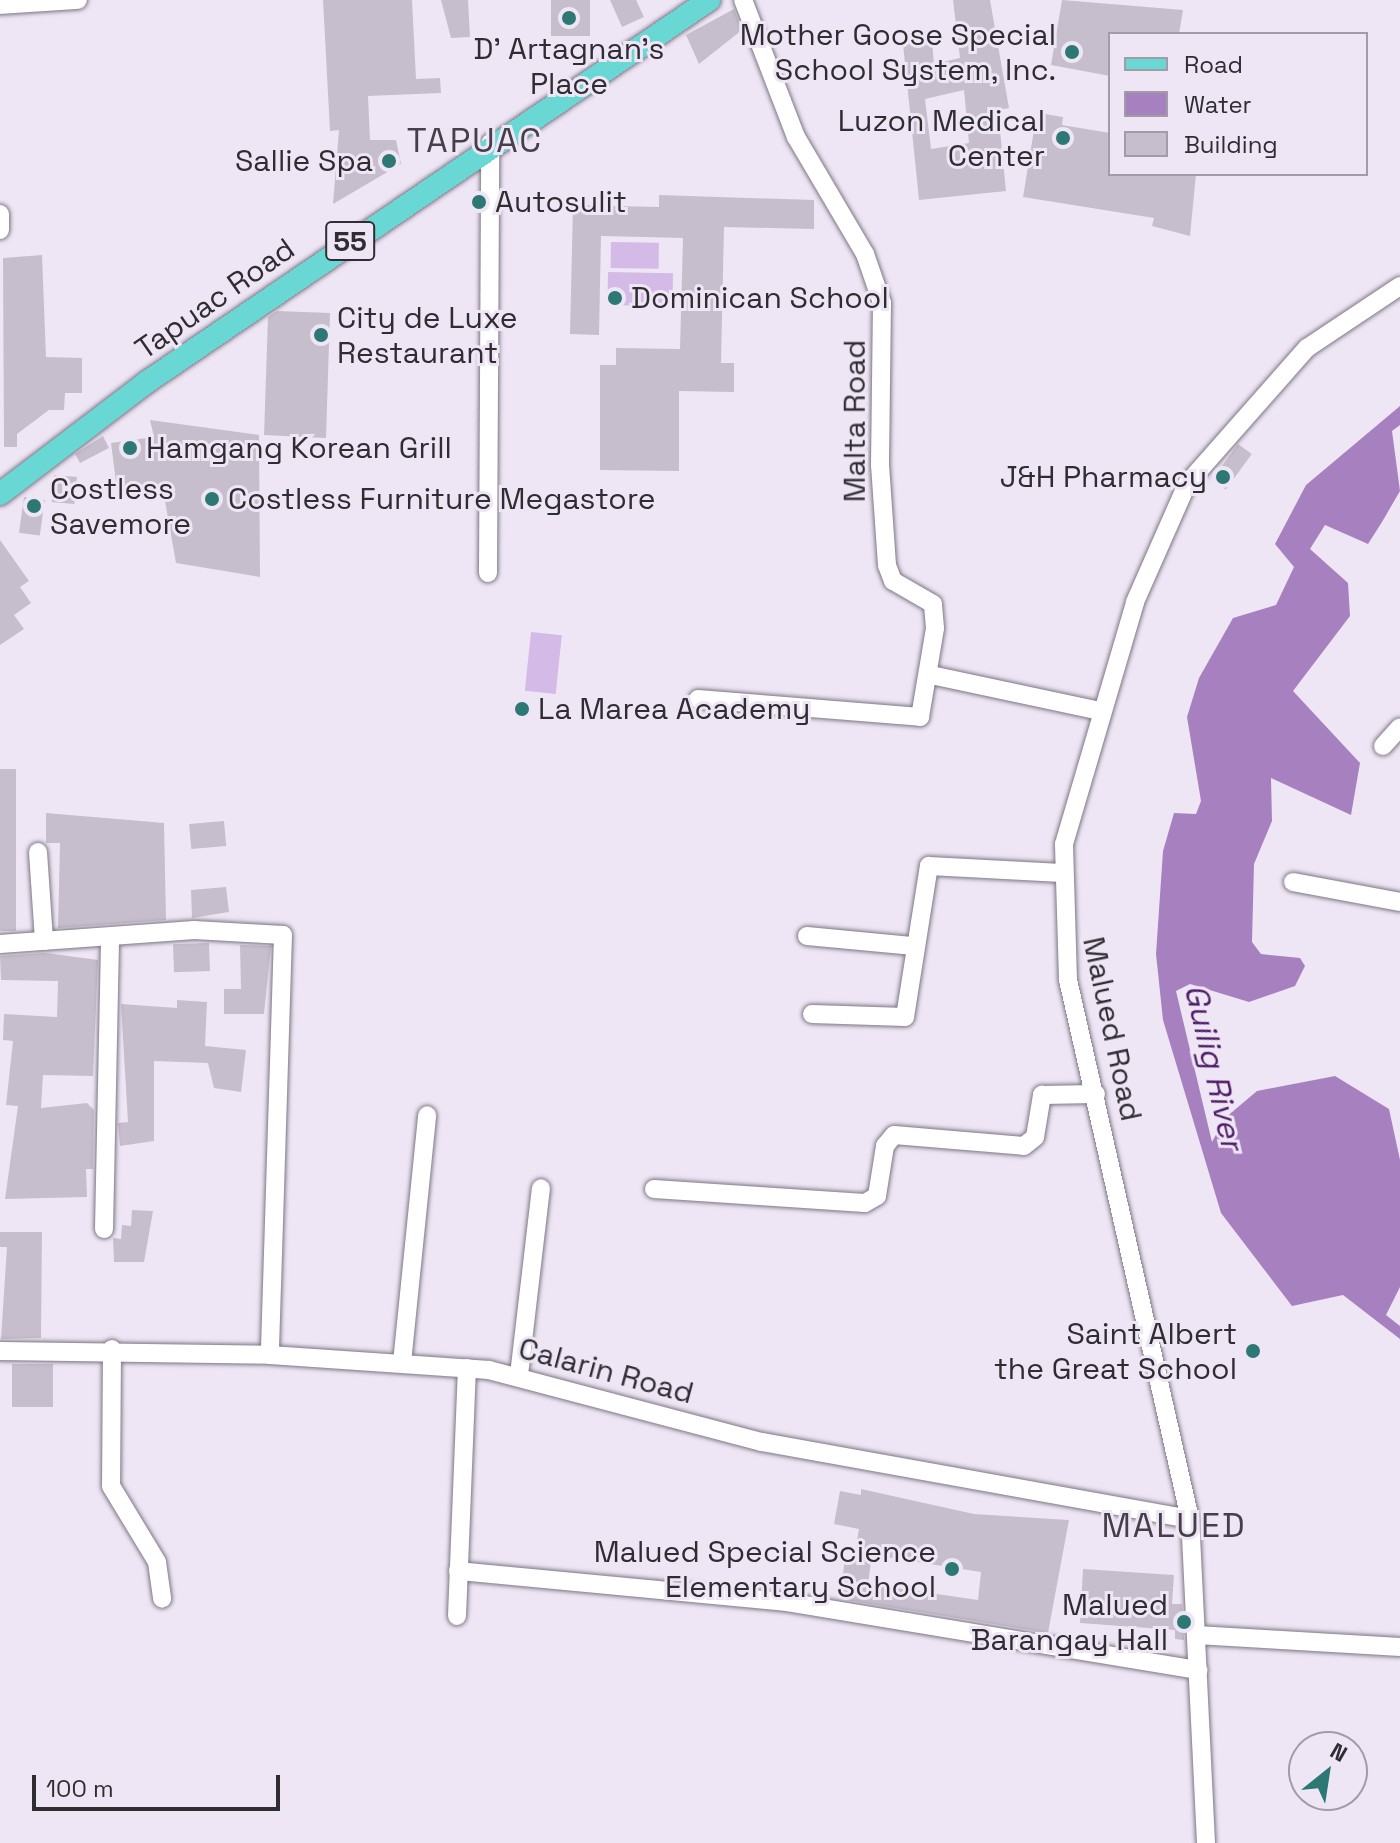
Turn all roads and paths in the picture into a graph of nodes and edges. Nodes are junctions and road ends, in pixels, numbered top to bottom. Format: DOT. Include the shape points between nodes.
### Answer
graph roads {
  1 [pos="78,0"];
  2 [pos="709,0"];
  3 [pos="743,0"];
  4 [pos="0,5"];
  5 [pos="490,143"];
  6 [pos="0,214"];
  7 [pos="0,230"];
  8 [pos="1400,286"];
  9 [pos="0,494"];
  10 [pos="488,573"];
  11 [pos="931,675"];
  12 [pos="698,699"];
  13 [pos="1100,711"];
  14 [pos="1400,727"];
  15 [pos="1383,746"];
  16 [pos="38,852"];
  17 [pos="1062,873"];
  18 [pos="1293,882"];
  19 [pos="1400,902"];
  20 [pos="807,936"];
  21 [pos="110,937"];
  22 [pos="44,941"];
  23 [pos="0,944"];
  24 [pos="912,946"];
  25 [pos="812,1014"];
  26 [pos="1096,1094"];
  27 [pos="427,1115"];
  28 [pos="541,1188"];
  29 [pos="654,1189"];
  30 [pos="104,1229"];
  31 [pos="112,1349"];
  32 [pos="0,1351"];
  33 [pos="270,1355"];
  34 [pos="402,1363"];
  35 [pos="467,1368"];
  36 [pos="519,1375"];
  37 [pos="1190,1519"];
  38 [pos="458,1571"];
  39 [pos="162,1599"];
  40 [pos="457,1616"];
  41 [pos="1197,1635"];
  42 [pos="1400,1647"];
  43 [pos="1198,1670"];
  44 [pos="1206,1843"];
  1 -- 4 [label="street"];
  2 -- 5 [label="main road, Tapuac Road / 55"];
  3 -- 11 [label="street, Malta Road" via="796,137 865,254 882,303 880,465 887,565 893,581 933,604"];
  5 -- 9 [label="main road, Tapuac Road / 55" via="147,382"];
  5 -- 10 [label="street"];
  6 -- 7 [label="street"];
  8 -- 13 [label="street, Malued Road" via="1307,348 1187,484 1152,555"];
  11 -- 12 [label="street" via="920,717"];
  11 -- 13 [label="street"];
  13 -- 17 [label="street, Malued Road" via="1070,808"];
  14 -- 15 [label="street"];
  16 -- 22 [label="street"];
  17 -- 24 [label="street" via="929,866"];
  17 -- 26 [label="street, Malued Road" via="1068,980"];
  18 -- 19 [label="street"];
  20 -- 24 [label="street"];
  21 -- 22 [label="street"];
  21 -- 30 [label="street"];
  21 -- 33 [label="street" via="194,930 283,935"];
  22 -- 23 [label="street"];
  24 -- 25 [label="street" via="905,1017"];
  26 -- 29 [label="street" via="1042,1095 1035,1137 1024,1146 894,1135 877,1196 865,1203"];
  26 -- 37 [label="street, Malued Road"];
  27 -- 34 [label="street"];
  28 -- 36 [label="street"];
  31 -- 32 [label="street, Calarin Road"];
  31 -- 33 [label="street, Calarin Road"];
  31 -- 39 [label="street" via="111,1486 157,1562"];
  33 -- 34 [label="street, Calarin Road"];
  34 -- 35 [label="street, Calarin Road"];
  35 -- 36 [label="street, Calarin Road"];
  35 -- 38 [label="street"];
  36 -- 37 [label="street, Calarin Road" via="762,1442"];
  37 -- 41 [label="street, Malued Road"];
  38 -- 40 [label="street"];
  38 -- 43 [label="street" via="787,1602"];
  41 -- 42 [label="street"];
  41 -- 43 [label="street, Malued Road"];
  43 -- 44 [label="street, Malued Road"];
}
